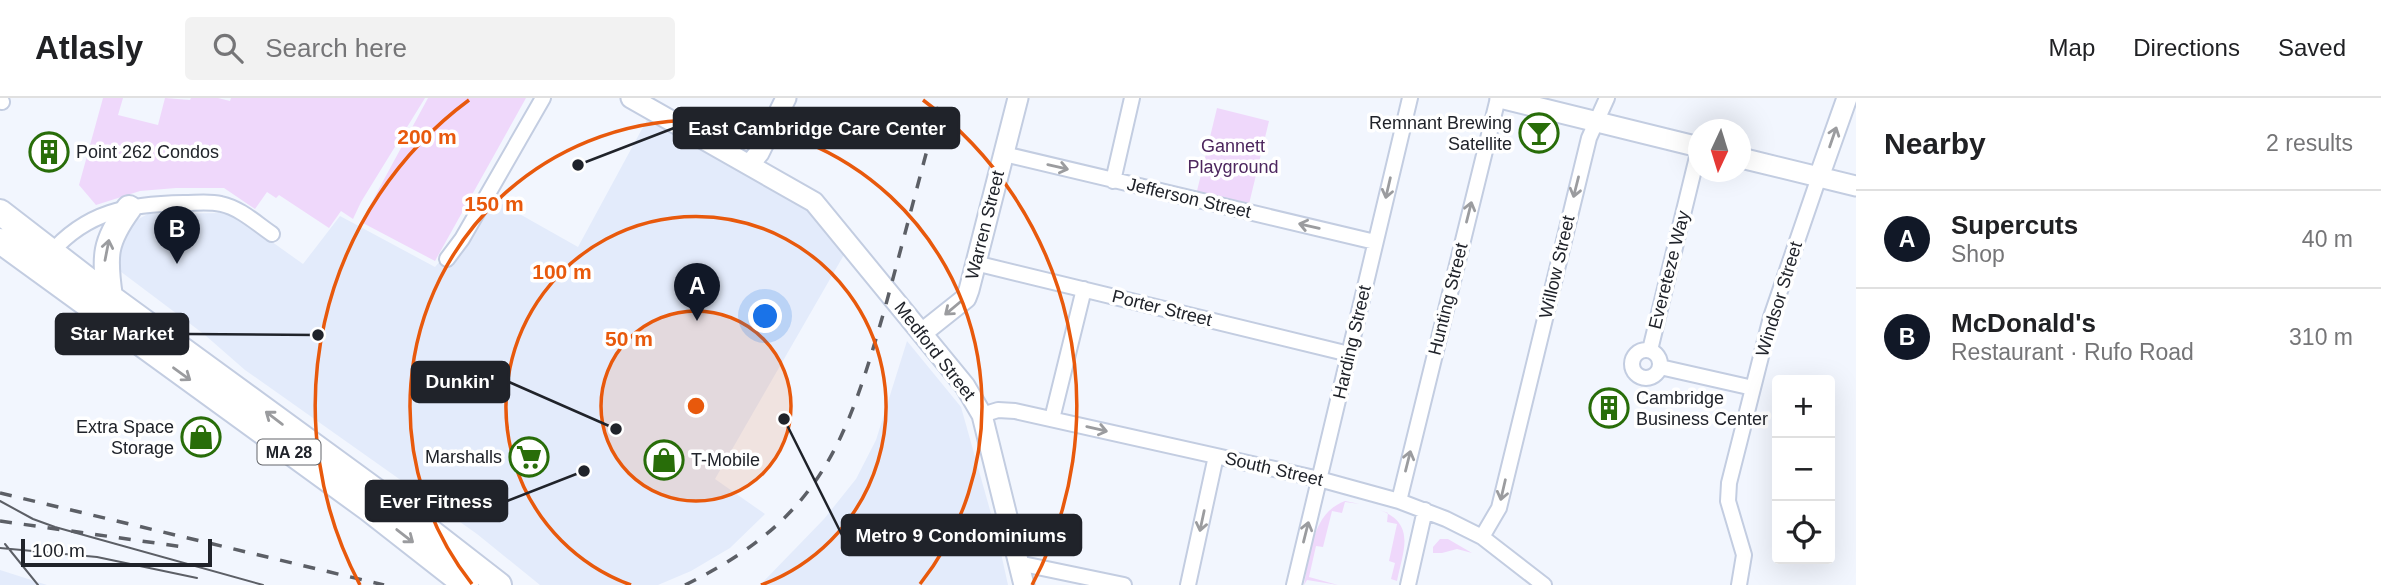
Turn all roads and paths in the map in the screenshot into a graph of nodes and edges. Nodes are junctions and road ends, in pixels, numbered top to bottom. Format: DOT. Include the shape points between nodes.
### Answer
graph roads {
  1 [pos="543,98"];
  2 [pos="631,98"];
  3 [pos="786,98"];
  4 [pos="1018,98"];
  5 [pos="1132,98"];
  6 [pos="1410,98"];
  7 [pos="1499,98"];
  8 [pos="1607,98"];
  9 [pos="1847,98"];
  10 [pos="1595,122"];
  11 [pos="1688,145"];
  12 [pos="1003,154"];
  13 [pos="1751,160"];
  14 [pos="749,164"];
  15 [pos="1819,177"];
  16 [pos="1113,181"];
  17 [pos="1691,182"];
  18 [pos="1856,186"];
  19 [pos="129,208"];
  20 [pos="0,212"];
  21 [pos="272,234"];
  22 [pos="0,242"];
  23 [pos="1375,242"];
  24 [pos="447,259"];
  25 [pos="44,261"];
  26 [pos="975,263"];
  27 [pos="1084,289"];
  28 [pos="110,297"];
  29 [pos="922,333"];
  30 [pos="1650,350"];
  31 [pos="1349,354"];
  32 [pos="1660,367"];
  33 [pos="1753,388"];
  34 [pos="982,415"];
  35 [pos="1052,419"];
  36 [pos="1216,456"];
  37 [pos="1319,478"];
  38 [pos="1399,500"];
  39 [pos="1425,510"];
  40 [pos="1482,537"];
  41 [pos="1018,563"];
  42 [pos="461,572"];
  43 [pos="499,585"];
  44 [pos="1024,585"];
  45 [pos="1124,585"];
  46 [pos="1188,585"];
  47 [pos="1294,585"];
  48 [pos="1408,585"];
  49 [pos="1544,585"];
  50 [pos="1739,585"];
  1 -- 24 [label="street"];
  2 -- 14 [label="main road, Medford Street"];
  3 -- 14 [label="main road"];
  4 -- 12 [label="main road, Warren Street"];
  5 -- 16 [label="street"];
  6 -- 23 [label="street, Harding Street, one-way"];
  7 -- 10 [label="main road"];
  38 -- 7 [label="street, Hunting Street, one-way"];
  8 -- 10 [label="street, Willow Street"];
  15 -- 9 [label="main road, Windsor Street, one-way"];
  10 -- 11 [label="main road"];
  10 -- 40 [label="street, Willow Street, one-way" via="1499,508"];
  12 -- 16 [label="street, Jefferson Street, one-way"];
  12 -- 26 [label="main road, Warren Street"];
  13 -- 15 [label="main road"];
  14 -- 29 [label="main road, Medford Street" via="814,202"];
  15 -- 18 [label="main road"];
  15 -- 33 [label="street, Windsor Street" via="1778,295"];
  23 -- 16 [label="street, Jefferson Street, one-way"];
  17 -- 30 [label="street, Evereteze Way"];
  19 -- 21 [label="street" via="222,204"];
  19 -- 25 [label="street" via="77,228"];
  28 -- 19 [label="highway, one-way" via="106,248"];
  20 -- 25 [label="highway, MA 28"];
  22 -- 25 [label="highway, MA 28"];
  23 -- 31 [label="street, Harding Street"];
  25 -- 28 [label="highway, MA 28"];
  25 -- 42 [label="highway, MA 28, one-way" via="369,509"];
  26 -- 27 [label="street, Porter Street"];
  26 -- 29 [label="main road, Warren Street, one-way" via="965,298"];
  27 -- 31 [label="street, Porter Street"];
  27 -- 35 [label="street"];
  42 -- 28 [label="highway, MA 28, one-way"];
  29 -- 34 [label="main road, Medford Street"];
  30 -- 32 [label="street, Evereteze Way" via="1658,356"];
  30 -- 32 [label="street, Evereteze Way" via="1635,355 1634,371 1648,377"];
  31 -- 37 [label="street, Harding Street"];
  32 -- 33 [label="street, Evereteze Way"];
  33 -- 50 [label="street, Windsor Street" via="1728,492 1744,555"];
  34 -- 35 [label="street, South Street" via="1007,410"];
  34 -- 41 [label="main road, Medford Street"];
  35 -- 36 [label="street, South Street, one-way"];
  36 -- 37 [label="street, South Street"];
  36 -- 46 [label="street, one-way"];
  37 -- 38 [label="street, South Street"];
  47 -- 37 [label="street, Harding Street, one-way"];
  38 -- 39 [label="street, South Street"];
  39 -- 40 [label="street, South Street"];
  39 -- 48 [label="street"];
  40 -- 49 [label="street, South Street"];
  41 -- 44 [label="main road, Medford Street"];
  41 -- 45 [label="street"];
  42 -- 43 [label="highway, MA 28"];
}
